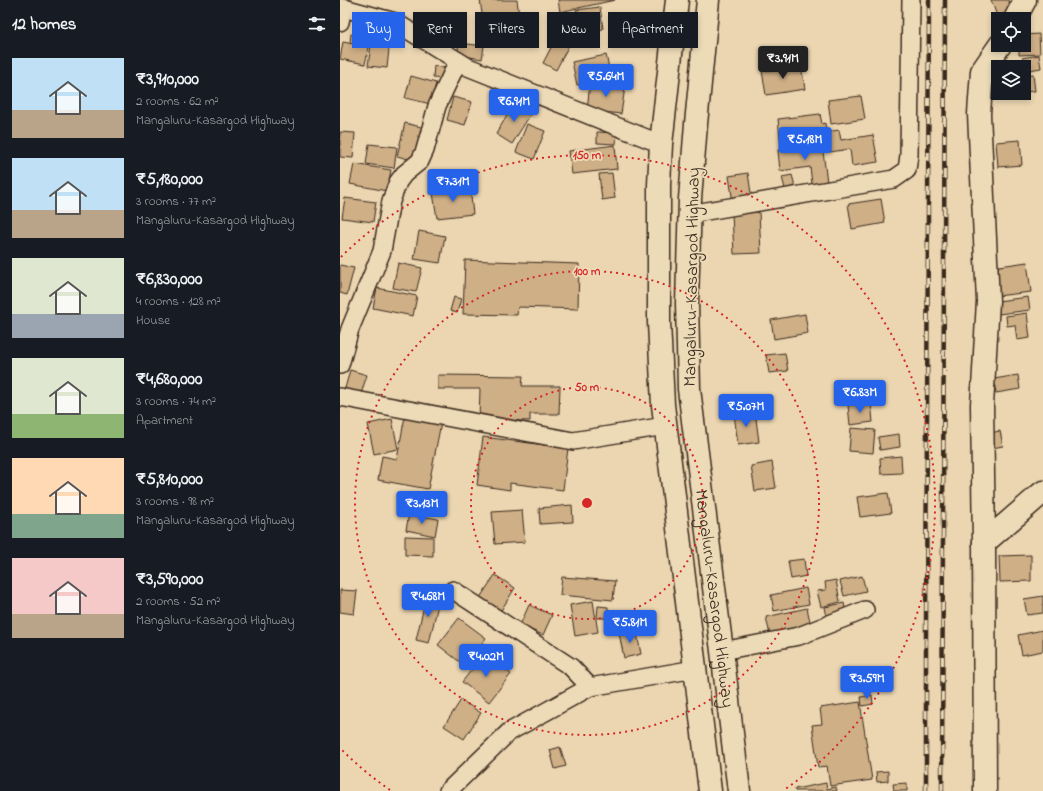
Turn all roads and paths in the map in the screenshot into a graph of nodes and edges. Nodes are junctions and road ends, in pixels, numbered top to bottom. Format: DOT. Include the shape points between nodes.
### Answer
graph roads {
  1 [pos="677,0"];
  2 [pos="708,0"];
  3 [pos="911,0"];
  4 [pos="1025,0"];
  5 [pos="341,12"];
  6 [pos="1019,12"];
  7 [pos="995,52"];
  8 [pos="458,61"];
  9 [pos="661,144"];
  10 [pos="689,214"];
  11 [pos="340,365"];
  12 [pos="340,397"];
  13 [pos="665,426"];
  14 [pos="1043,492"];
  15 [pos="984,543"];
  16 [pos="452,590"];
  17 [pos="865,610"];
  18 [pos="722,651"];
  19 [pos="695,669"];
  20 [pos="590,687"];
  21 [pos="448,791"];
  22 [pos="710,791"];
  23 [pos="739,791"];
  24 [pos="985,791"];
  1 -- 9 [label="main road, Mangaluru-Kasargod Highway"];
  2 -- 10 [label="main road, Mangaluru-Kasargod Highway"];
  3 -- 10 [label="street" via="907,170 894,179"];
  4 -- 6 [label="main road"];
  5 -- 8 [label="street" via="395,22"];
  7 -- 15 [label="main road" via="982,71 979,114 988,301 982,405"];
  8 -- 9 [label="street" via="468,68"];
  8 -- 11 [label="street" via="437,106 425,150 420,160 398,182 391,201 382,252 350,329"];
  9 -- 13 [label="main road, Mangaluru-Kasargod Highway" via="659,322"];
  10 -- 18 [label="main road, Mangaluru-Kasargod Highway" via="689,389"];
  12 -- 13 [label="street" via="573,441"];
  13 -- 19 [label="main road, Mangaluru-Kasargod Highway"];
  14 -- 15 [label="main road"];
  15 -- 24 [label="main road"];
  16 -- 20 [label="street" via="571,667"];
  17 -- 18 [label="street" via="799,636"];
  18 -- 23 [label="main road, Mangaluru-Kasargod Highway"];
  19 -- 20 [label="street"];
  19 -- 22 [label="main road, Mangaluru-Kasargod Highway"];
  20 -- 21 [label="street" via="509,732"];
}
